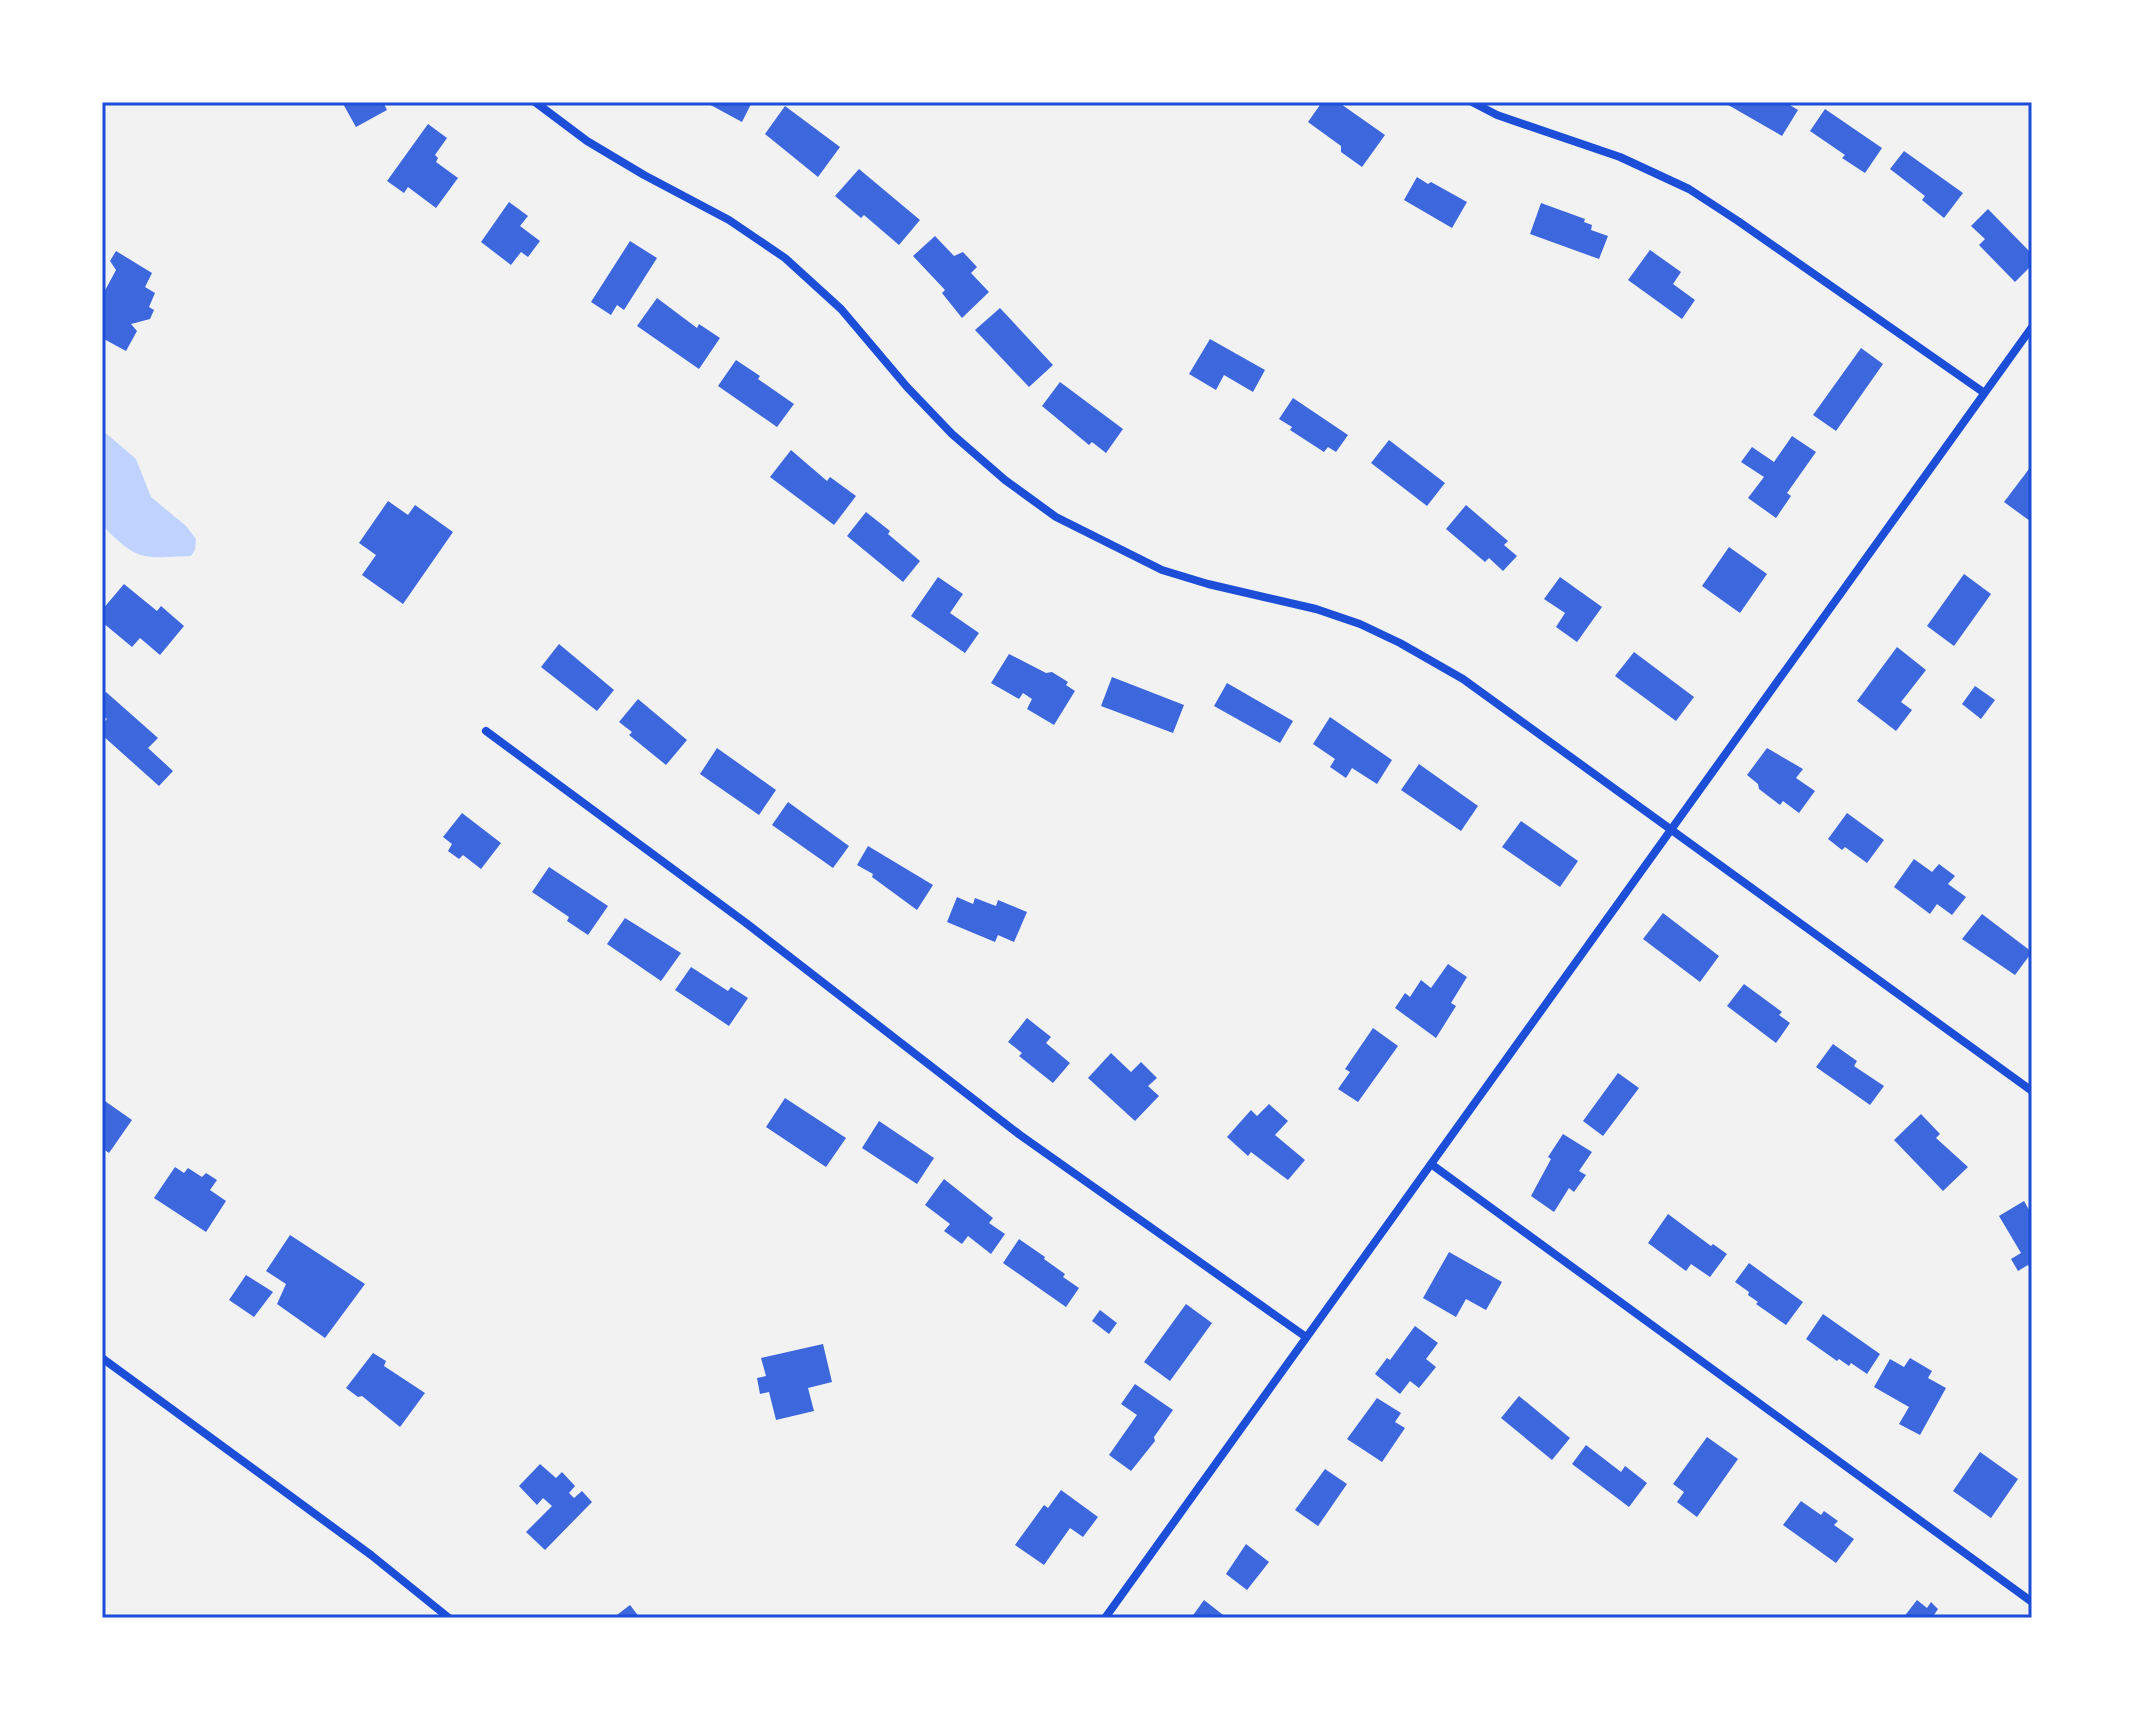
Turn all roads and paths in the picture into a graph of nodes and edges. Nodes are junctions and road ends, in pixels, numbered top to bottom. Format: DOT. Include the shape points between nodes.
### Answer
graph roads {
  1 [pos="535,102"];
  2 [pos="1472,102"];
  3 [pos="2032,327"];
  4 [pos="1983,392"];
  5 [pos="486,731"];
  6 [pos="1670,829"];
  7 [pos="2032,1091"];
  8 [pos="1431,1164"];
  9 [pos="1306,1337"];
  10 [pos="102,1358"];
  11 [pos="2032,1602"];
  12 [pos="449,1618"];
  13 [pos="1105,1618"];
  1 -- 6 [label="street" via="587,141 729,220 785,258 841,309 952,434 1056,517 1162,570 1316,609 1400,643 1463,679"];
  2 -- 4 [label="street" via="1620,157 1689,189"];
  3 -- 4 [label="street"];
  4 -- 6 [label="street"];
  5 -- 9 [label="street" via="1020,1135"];
  6 -- 7 [label="street"];
  6 -- 8 [label="street"];
  8 -- 9 [label="street"];
  8 -- 11 [label="street"];
  9 -- 13 [label="street"];
  10 -- 12 [label="street"];
}
